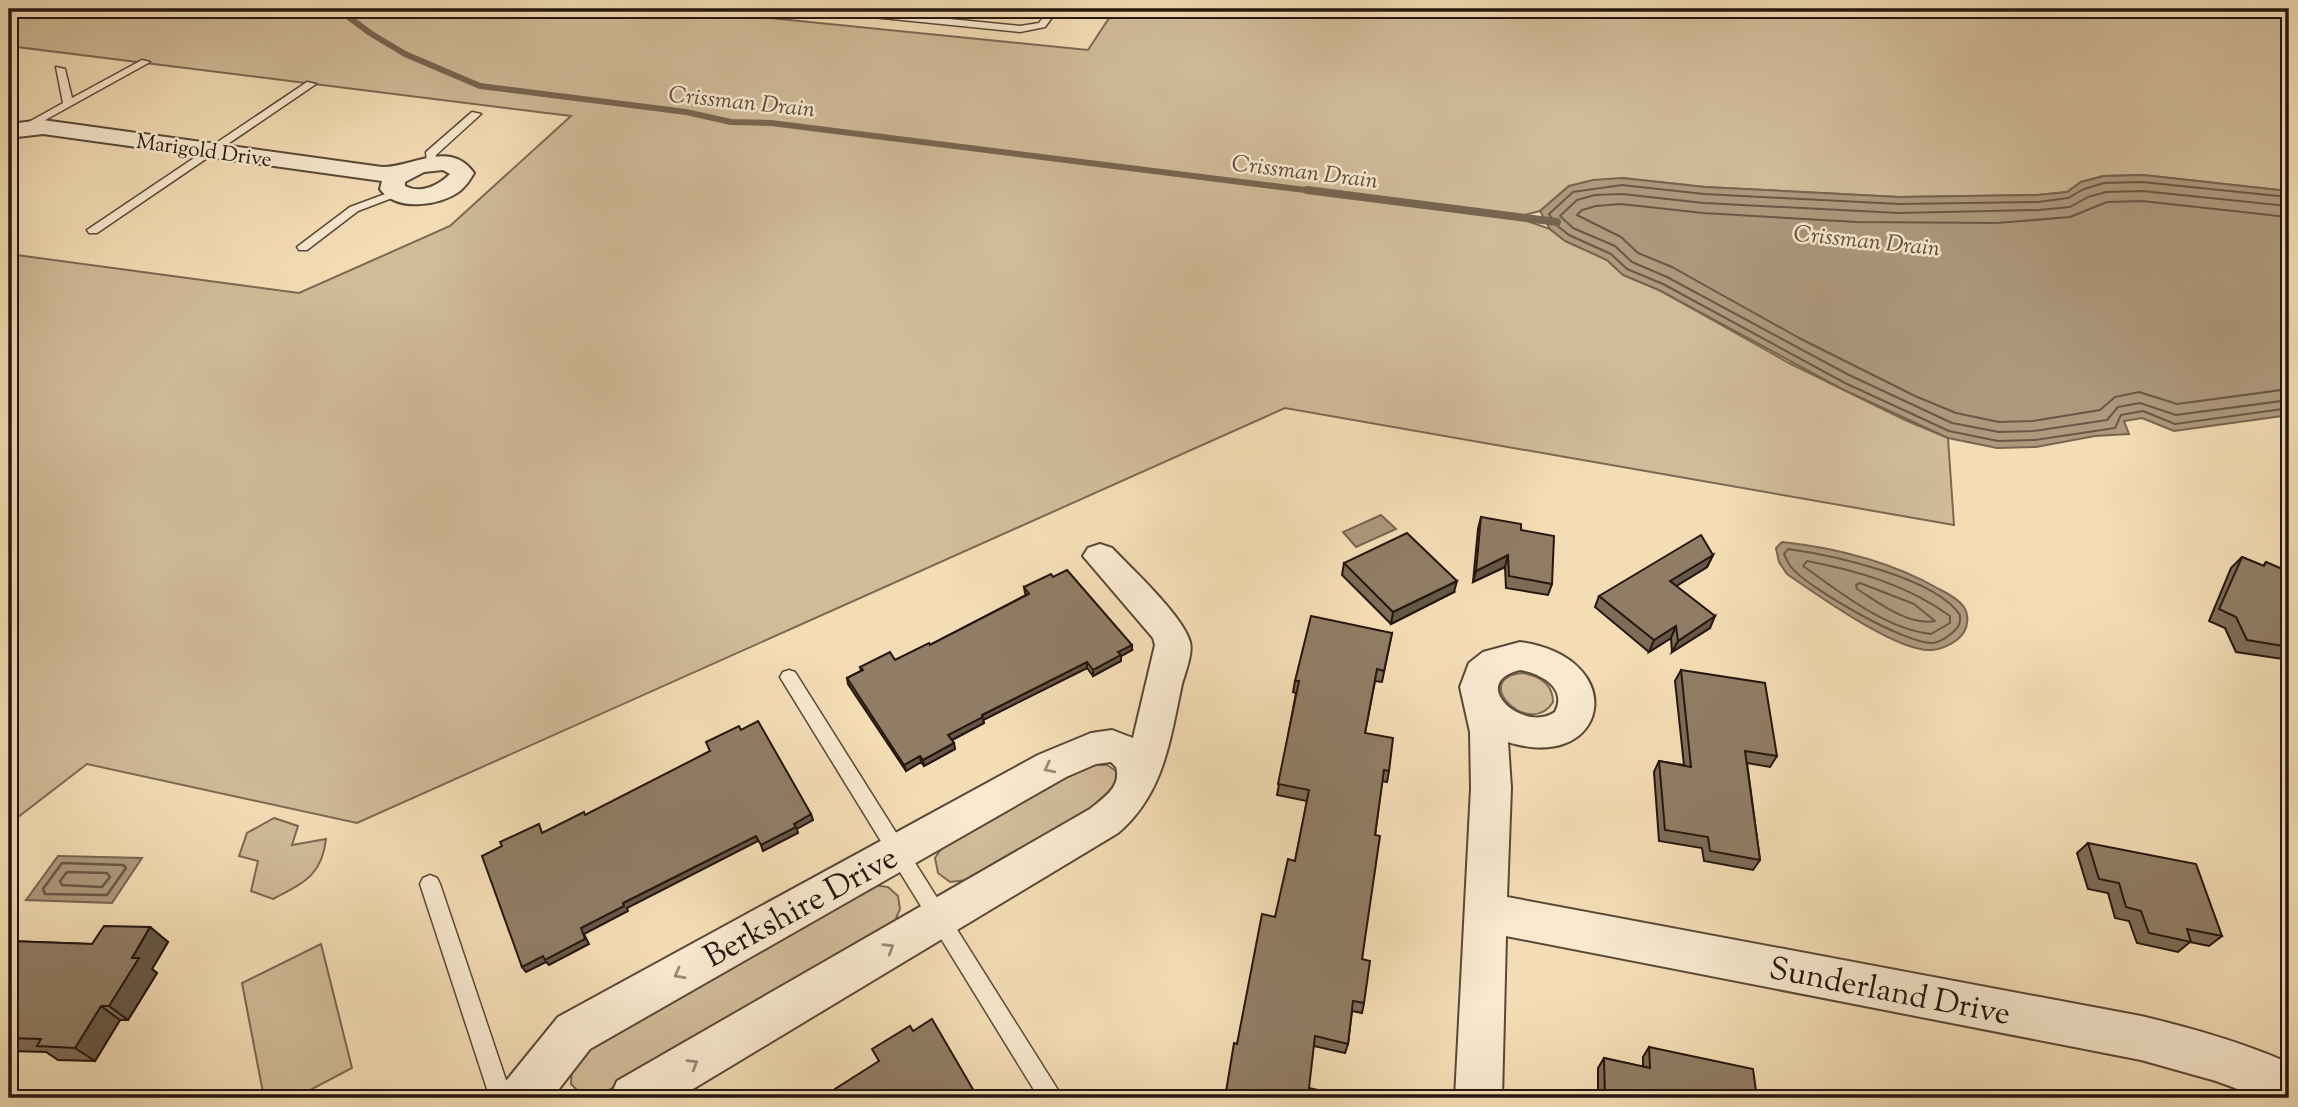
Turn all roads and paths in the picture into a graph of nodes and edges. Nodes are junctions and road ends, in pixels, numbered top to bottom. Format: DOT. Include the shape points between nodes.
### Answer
graph roads {
  1 [pos="823,9"];
  2 [pos="1054,9"];
  3 [pos="145,62"];
  4 [pos="60,69"];
  5 [pos="312,84"];
  6 [pos="68,104"];
  7 [pos="476,114"];
  8 [pos="13,132"];
  9 [pos="211,151"];
  10 [pos="431,163"];
  11 [pos="398,184"];
  12 [pos="93,230"];
  13 [pos="303,247"];
  14 [pos="1100,556"];
  15 [pos="789,677"];
  16 [pos="1479,695"];
  17 [pos="1159,708"];
  18 [pos="1544,734"];
  19 [pos="1102,746"];
  20 [pos="1490,788"];
  21 [pos="1134,789"];
  22 [pos="898,850"];
  23 [pos="430,884"];
  24 [pos="1485,912"];
  25 [pos="939,918"];
  26 [pos="2289,1087"];
  27 [pos="501,1098"];
  28 [pos="523,1098"];
  29 [pos="634,1098"];
  30 [pos="1052,1098"];
  31 [pos="1478,1098"];
  1 -- 2 [label="lane" via="1020,29 1042,25"];
  3 -- 6 [label="lane"];
  4 -- 6 [label="lane"];
  5 -- 9 [label="lane"];
  6 -- 8 [label="lane"];
  7 -- 10 [label="lane" via="430,153"];
  8 -- 9 [label="street, Marigold Drive" via="43,127"];
  9 -- 11 [label="street, Marigold Drive"];
  9 -- 12 [label="lane"];
  10 -- 11 [label="street, Marigold Drive"];
  10 -- 11 [label="street, Marigold Drive" via="453,164 462,173 460,179 430,195 405,196"];
  11 -- 13 [label="lane"];
  14 -- 17 [label="street" via="1170,638 1172,654"];
  15 -- 22 [label="lane"];
  16 -- 18 [label="street" via="1485,708 1503,724"];
  16 -- 18 [label="street" via="1483,671 1505,657 1520,656 1552,665 1574,686 1577,711 1559,730"];
  16 -- 20 [label="street" via="1489,732"];
  17 -- 19 [label="street, Berkshire Drive" via="1120,739"];
  17 -- 21 [label="street"];
  18 -- 20 [label="street" via="1518,748"];
  19 -- 21 [label="street" via="1125,751 1133,760 1137,773"];
  19 -- 22 [label="street, Berkshire Drive, one-way" via="1052,766"];
  20 -- 24 [label="street"];
  21 -- 25 [label="street" via="1104,821"];
  22 -- 25 [label="lane"];
  22 -- 28 [label="street, Berkshire Drive, one-way" via="574,1033"];
  23 -- 27 [label="lane"];
  24 -- 26 [label="street, Sunderland Drive" via="2141,1038 2267,1075"];
  24 -- 31 [label="street"];
  29 -- 25 [label="street, one-way"];
  25 -- 30 [label="lane"];
}
